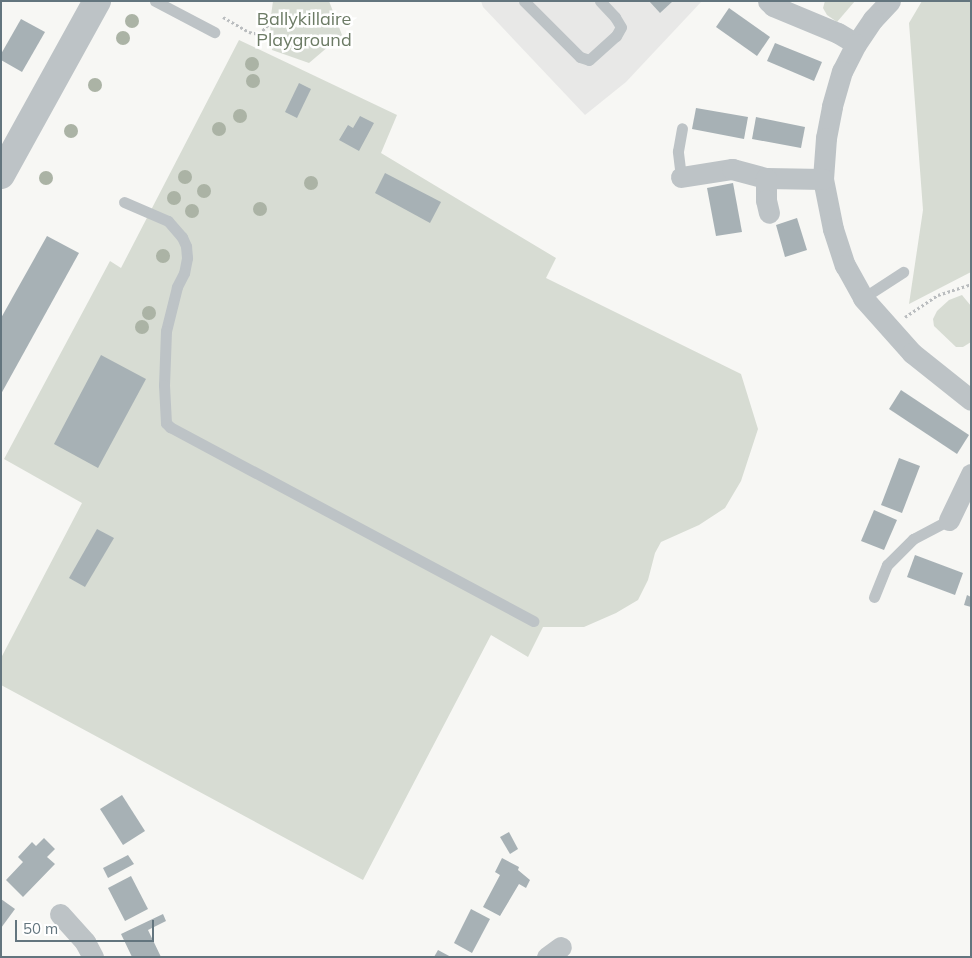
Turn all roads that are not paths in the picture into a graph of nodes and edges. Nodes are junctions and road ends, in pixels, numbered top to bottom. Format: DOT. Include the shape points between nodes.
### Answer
graph roads {
  1 [pos="97,1"];
  2 [pos="155,1"];
  3 [pos="524,1"];
  4 [pos="768,1"];
  5 [pos="890,1"];
  6 [pos="607,3"];
  7 [pos="808,9"];
  8 [pos="214,32"];
  9 [pos="856,44"];
  10 [pos="682,128"];
  11 [pos="5,157"];
  12 [pos="681,177"];
  13 [pos="766,178"];
  14 [pos="824,179"];
  15 [pos="124,202"];
  16 [pos="769,213"];
  17 [pos="903,272"];
  18 [pos="863,298"];
  19 [pos="971,400"];
  20 [pos="971,474"];
  21 [pos="949,520"];
  22 [pos="874,597"];
  23 [pos="534,621"];
  24 [pos="60,914"];
  25 [pos="93,957"];
  1 -- 11 [label="street"];
  2 -- 8 [label="lane"];
  3 -- 6 [label="lane" via="580,58 588,60 616,36 621,27"];
  4 -- 7 [label="street" via="773,6"];
  5 -- 9 [label="street"];
  7 -- 9 [label="street"];
  9 -- 14 [label="street" via="842,71 832,107 826,138"];
  10 -- 12 [label="lane" via="678,151"];
  12 -- 13 [label="street" via="732,169"];
  13 -- 14 [label="street"];
  13 -- 16 [label="street"];
  14 -- 18 [label="street" via="832,229 845,265"];
  15 -- 23 [label="lane" via="168,221 186,246 184,273 177,287 166,331 163,361 166,423"];
  17 -- 18 [label="lane"];
  18 -- 19 [label="street" via="912,354"];
  20 -- 21 [label="street"];
  21 -- 22 [label="lane" via="913,539 887,565"];
  24 -- 25 [label="street" via="85,942"];
}
